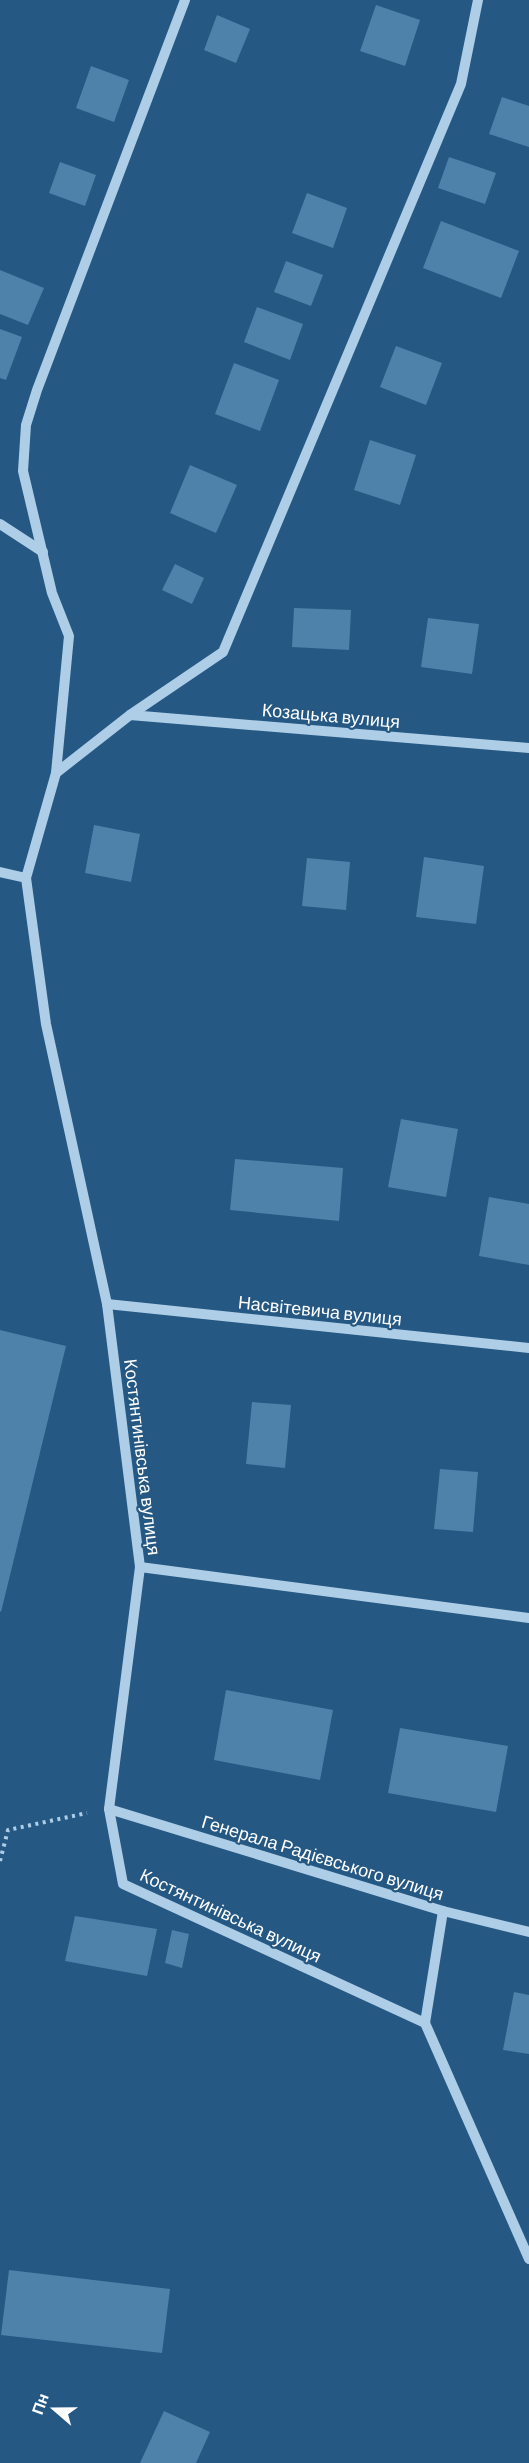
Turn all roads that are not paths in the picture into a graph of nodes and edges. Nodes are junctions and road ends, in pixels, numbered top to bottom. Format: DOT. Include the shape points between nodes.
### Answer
graph roads {
  1 [pos="185,0"];
  2 [pos="478,0"];
  3 [pos="0,524"];
  4 [pos="43,552"];
  5 [pos="130,715"];
  6 [pos="529,748"];
  7 [pos="56,773"];
  8 [pos="0,872"];
  9 [pos="26,878"];
  10 [pos="107,1304"];
  11 [pos="529,1348"];
  12 [pos="140,1567"];
  13 [pos="529,1618"];
  14 [pos="109,1809"];
  15 [pos="443,1911"];
  16 [pos="529,1932"];
  17 [pos="425,2023"];
  18 [pos="529,2259"];
  1 -- 4 [label="street" via="26,425 23,471"];
  2 -- 5 [label="street" via="461,84 223,652"];
  3 -- 4 [label="street"];
  4 -- 7 [label="street" via="52,593 69,636"];
  5 -- 6 [label="street, Козацька вулиця"];
  5 -- 7 [label="street"];
  7 -- 9 [label="street"];
  8 -- 9 [label="street"];
  9 -- 10 [label="street, Костянтинівська вулиця" via="46,1024"];
  10 -- 11 [label="street, Насвітевича вулиця"];
  10 -- 12 [label="street, Костянтинівська вулиця"];
  12 -- 13 [label="street"];
  12 -- 14 [label="street, Костянтинівська вулиця"];
  14 -- 15 [label="street, Генерала Радієвського вулиця"];
  14 -- 17 [label="street, Костянтинівська вулиця" via="123,1884"];
  15 -- 16 [label="street, Генерала Радієвського вулиця"];
  15 -- 17 [label="street"];
  17 -- 18 [label="street"];
}
